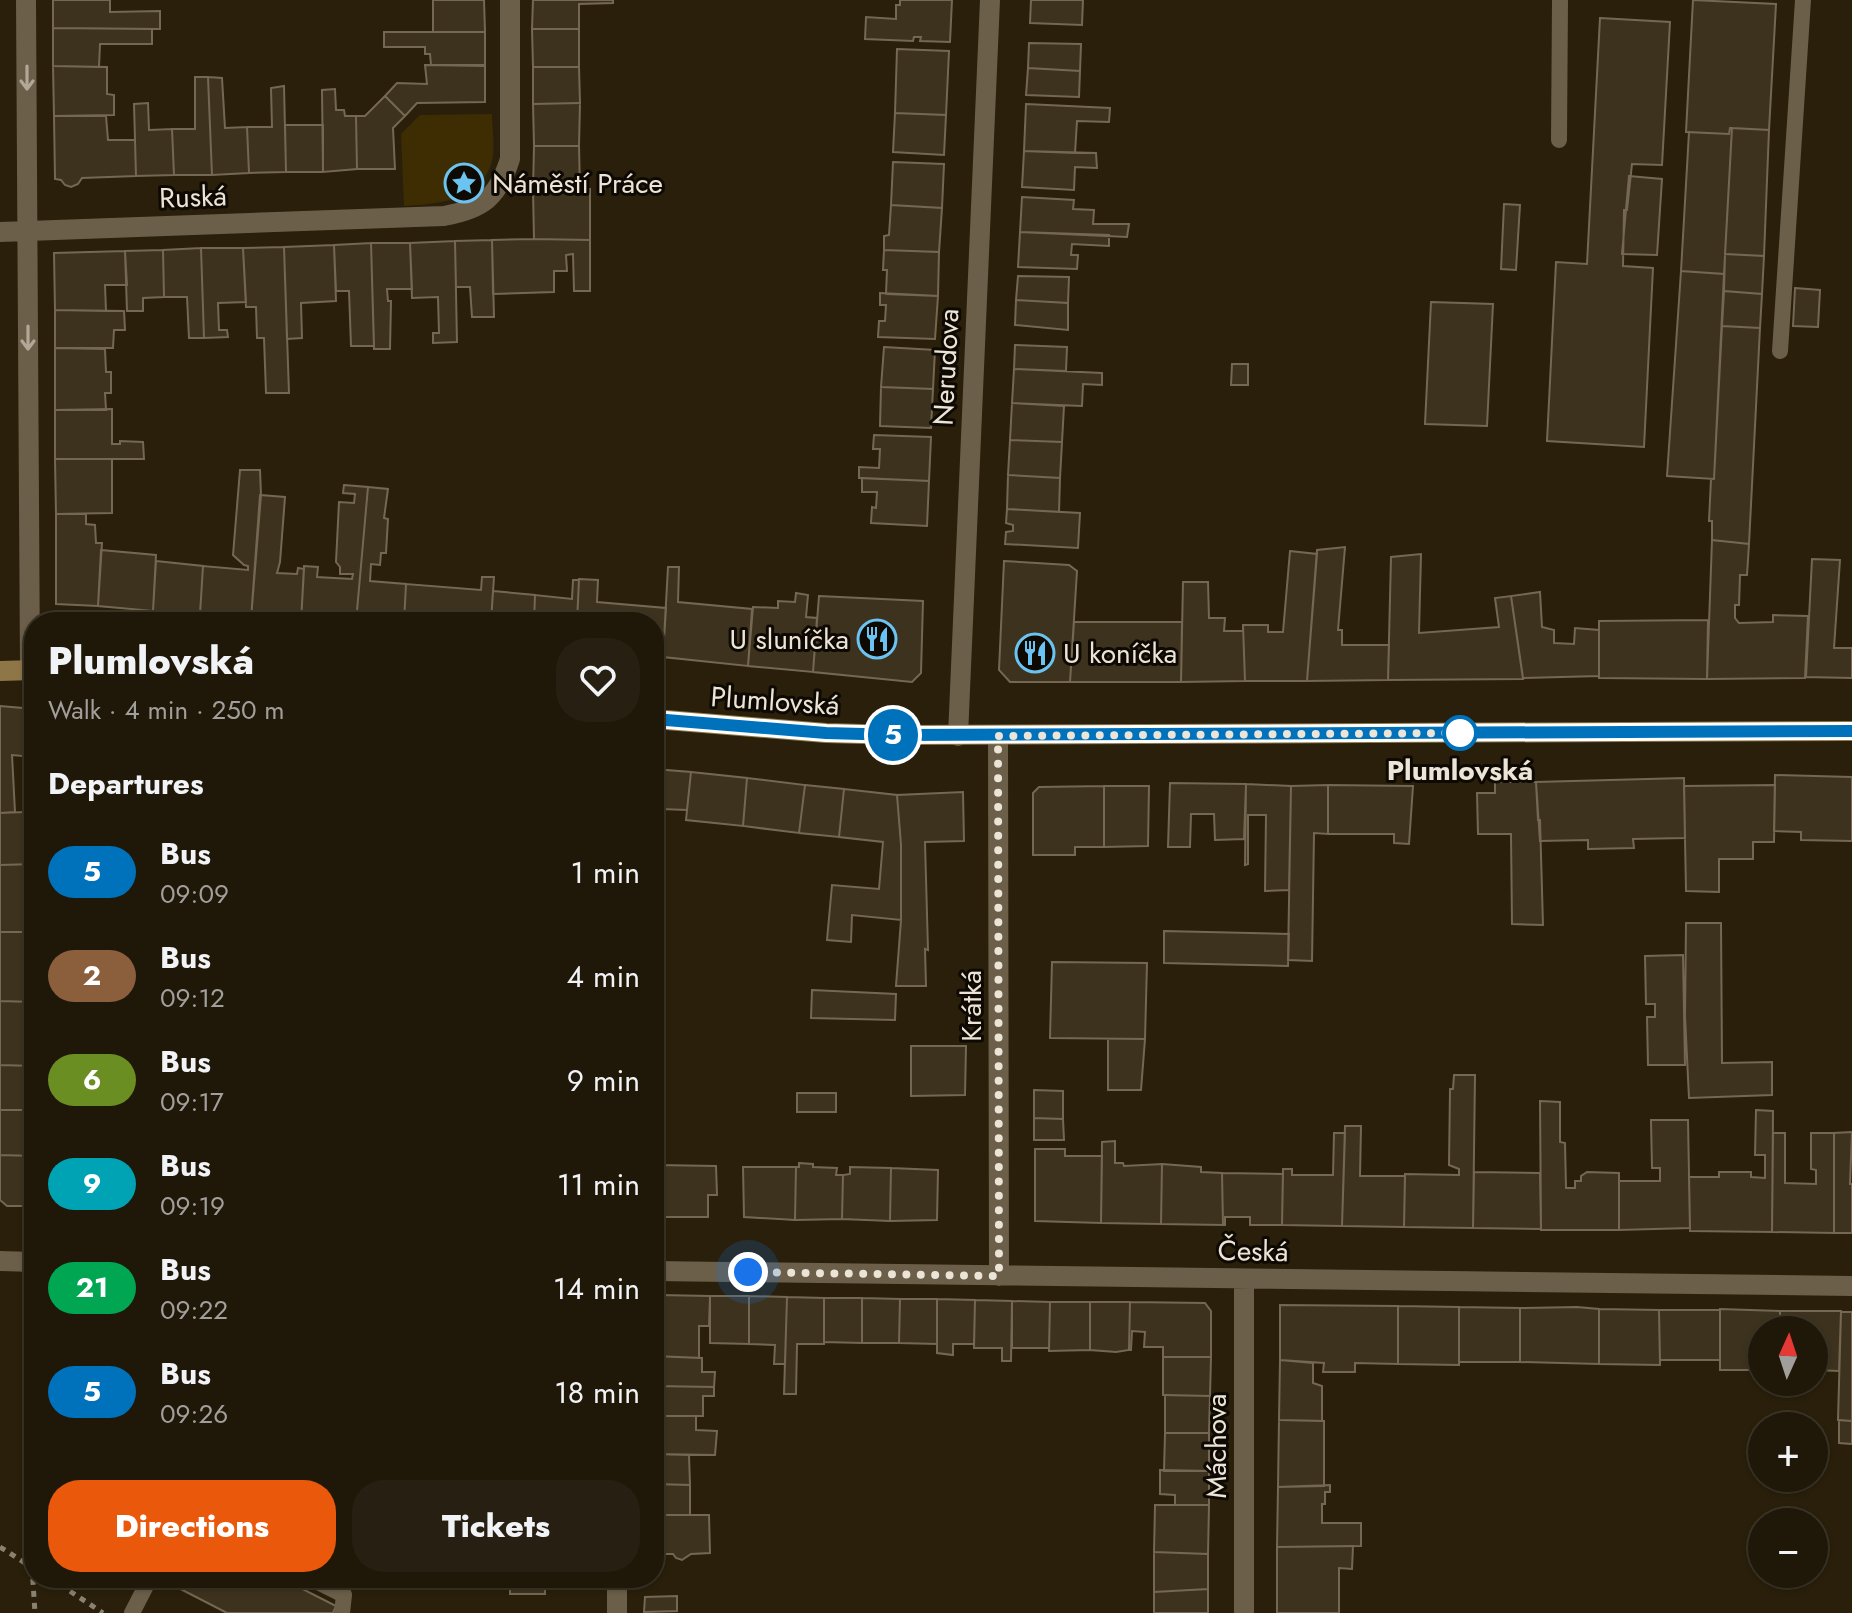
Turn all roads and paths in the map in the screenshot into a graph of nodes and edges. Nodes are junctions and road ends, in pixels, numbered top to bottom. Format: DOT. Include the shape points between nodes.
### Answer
graph roads {
  1 [pos="26,0"];
  2 [pos="510,0"];
  3 [pos="990,0"];
  4 [pos="1560,0"];
  5 [pos="1803,0"];
  6 [pos="1559,140"];
  7 [pos="28,231"];
  8 [pos="0,232"];
  9 [pos="1780,351"];
  10 [pos="31,612"];
  11 [pos="24,670"];
  12 [pos="0,671"];
  13 [pos="664,720"];
  14 [pos="1852,731"];
  15 [pos="958,736"];
  16 [pos="998,736"];
  17 [pos="0,1261"];
  18 [pos="24,1262"];
  19 [pos="664,1271"];
  20 [pos="999,1276"];
  21 [pos="1244,1279"];
  22 [pos="1852,1286"];
  23 [pos="0,1547"];
  24 [pos="24,1562"];
  25 [pos="34,1588"];
  26 [pos="65,1588"];
  27 [pos="145,1588"];
  28 [pos="330,1588"];
  29 [pos="617,1588"];
  30 [pos="35,1613"];
  31 [pos="103,1613"];
  32 [pos="132,1613"];
  33 [pos="342,1613"];
  34 [pos="617,1613"];
  35 [pos="1244,1613"];
  1 -- 7 [label="street, one-way"];
  2 -- 7 [label="street, Ruská" via="510,159 492,197 469,212"];
  3 -- 15 [label="street, Nerudova"];
  4 -- 6 [label="lane"];
  5 -- 9 [label="lane"];
  7 -- 8 [label="street, Ruská"];
  7 -- 10 [label="street, one-way"];
  11 -- 12 [label="main road"];
  13 -- 15 [label="main road, Plumlovská" via="826,733"];
  14 -- 16 [label="main road, Plumlovská"];
  15 -- 16 [label="main road, Plumlovská"];
  16 -- 20 [label="street, Krátká"];
  17 -- 18 [label="street"];
  19 -- 20 [label="street, Česká"];
  20 -- 21 [label="street, Česká"];
  21 -- 22 [label="street, Česká"];
  21 -- 35 [label="street, Máchova"];
  23 -- 24 [label="path"];
  25 -- 30 [label="path"];
  26 -- 31 [label="path"];
  27 -- 32 [label="lane"];
  28 -- 33 [label="lane" via="344,1595"];
  29 -- 34 [label="street"];
}
